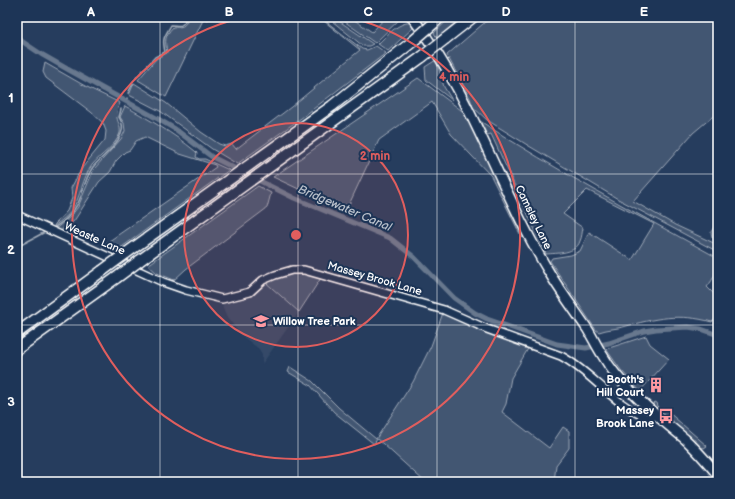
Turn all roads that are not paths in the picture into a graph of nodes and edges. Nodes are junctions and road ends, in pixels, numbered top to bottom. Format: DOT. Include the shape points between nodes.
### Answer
graph roads {
  1 [pos="412,17"];
  2 [pos="473,17"];
  3 [pos="437,20"];
  4 [pos="17,215"];
  5 [pos="163,282"];
  6 [pos="17,333"];
  7 [pos="17,349"];
  8 [pos="655,415"];
  9 [pos="718,475"];
  1 -- 8 [label="main road, Camsley Lane" via="442,59 474,118 542,259 610,366"];
  2 -- 7 [label="highway, bridge" via="422,57"];
  3 -- 6 [label="highway, bridge" via="332,106"];
  4 -- 5 [label="street, Weaste Lane"];
  5 -- 8 [label="street, Massey Brook Lane" via="222,299 250,292 263,280 283,272 314,272 444,310 561,356 631,410 648,418"];
  8 -- 9 [label="main road, Camsley Lane" via="690,444"];
}
